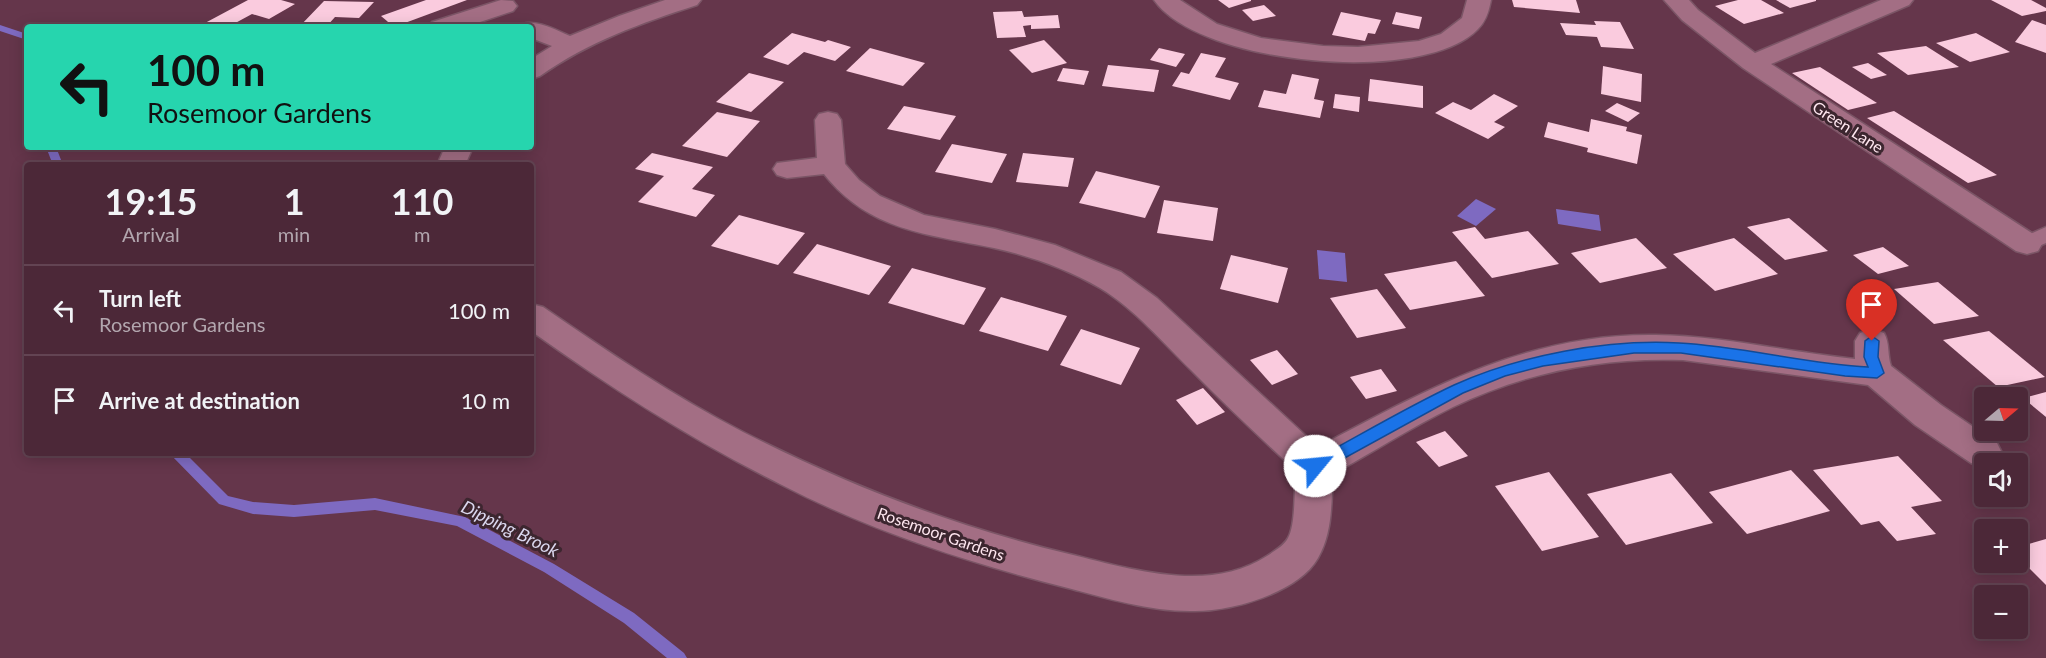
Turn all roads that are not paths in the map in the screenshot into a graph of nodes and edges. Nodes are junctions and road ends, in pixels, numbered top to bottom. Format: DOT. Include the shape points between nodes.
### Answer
graph roads {
  1 [pos="689,0"];
  2 [pos="1166,0"];
  3 [pos="1479,0"];
  4 [pos="1676,0"];
  5 [pos="1901,0"];
  6 [pos="504,3"];
  7 [pos="449,24"];
  8 [pos="525,24"];
  9 [pos="534,30"];
  10 [pos="572,46"];
  11 [pos="1752,63"];
  12 [pos="534,69"];
  13 [pos="828,120"];
  14 [pos="831,165"];
  15 [pos="787,169"];
  16 [pos="2037,239"];
  17 [pos="534,317"];
  18 [pos="1984,453"];
  19 [pos="1315,466"];
  1 -- 10 [label="street" via="606,29"];
  2 -- 3 [label="street" via="1197,23 1238,40 1313,53 1366,55 1413,49 1448,39 1470,24"];
  4 -- 11 [label="street, Green Lane"];
  5 -- 11 [label="street"];
  6 -- 7 [label="street"];
  6 -- 8 [label="street"];
  9 -- 10 [label="street"];
  10 -- 12 [label="street"];
  11 -- 16 [label="street, Green Lane"];
  13 -- 14 [label="street"];
  14 -- 15 [label="street"];
  14 -- 19 [label="street" via="842,182 883,211 913,223 1021,245 1112,281 1156,316"];
  17 -- 19 [label="street, Rosemoor Gardens" via="597,362 717,435 874,511 949,540 1023,562 1161,592 1193,594 1246,586 1270,576 1292,560 1307,542"];
  18 -- 19 [label="street" via="1928,415 1875,357 1845,371 1681,348 1634,348 1587,352 1501,372 1458,389"];
}
